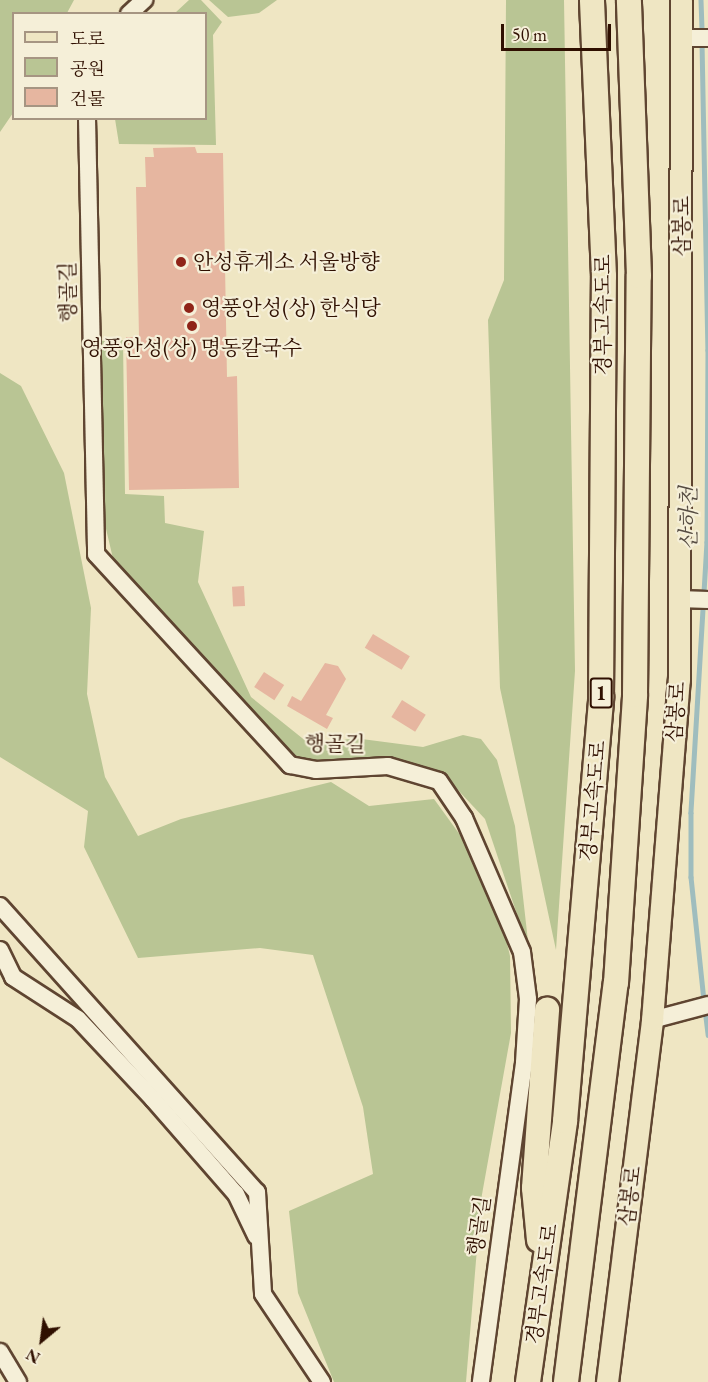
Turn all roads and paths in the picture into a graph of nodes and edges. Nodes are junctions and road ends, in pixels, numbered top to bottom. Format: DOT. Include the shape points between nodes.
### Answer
graph roads {
  1 [pos="144,0"];
  2 [pos="592,0"];
  3 [pos="629,0"];
  4 [pos="681,0"];
  5 [pos="131,12"];
  6 [pos="681,38"];
  7 [pos="708,38"];
  8 [pos="87,120"];
  9 [pos="694,600"];
  10 [pos="0,906"];
  11 [pos="0,950"];
  12 [pos="708,1005"];
  13 [pos="547,1009"];
  14 [pos="652,1020"];
  15 [pos="260,1245"];
  16 [pos="543,1281"];
  17 [pos="0,1352"];
  18 [pos="18,1382"];
  19 [pos="322,1382"];
  20 [pos="481,1382"];
  21 [pos="528,1382"];
  22 [pos="566,1382"];
  23 [pos="607,1382"];
  1 -- 5 [label="street"];
  2 -- 16 [label="highway, 경부고속도로 / 1" via="604,276 601,697 565,1121"];
  3 -- 22 [label="highway, 경부고속도로 / 1" via="639,276 635,694 616,983"];
  4 -- 6 [label="main road, 삼봉로"];
  6 -- 7 [label="street"];
  6 -- 9 [label="main road, 삼봉로"];
  8 -- 20 [label="street, 행골길" via="96,554 290,765 316,770 388,766 439,782 464,818 522,952 528,999 524,1063"];
  9 -- 14 [label="main road, 삼봉로" via="679,680"];
  10 -- 15 [label="street" via="257,1192"];
  11 -- 15 [label="street" via="13,977 78,1019 153,1099 236,1194"];
  12 -- 14 [label="street"];
  13 -- 16 [label="highway" via="534,1188"];
  14 -- 23 [label="main road, 삼봉로"];
  15 -- 19 [label="street" via="263,1294"];
  16 -- 21 [label="highway, 경부고속도로 / 1"];
  17 -- 18 [label="street"];
}
